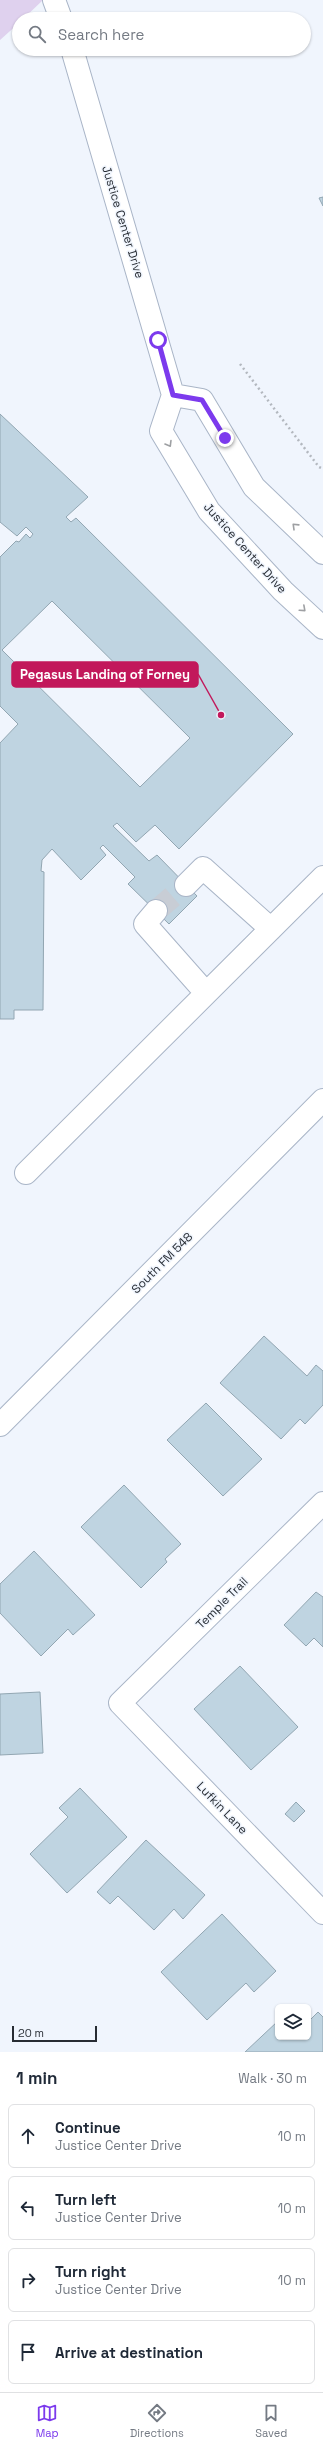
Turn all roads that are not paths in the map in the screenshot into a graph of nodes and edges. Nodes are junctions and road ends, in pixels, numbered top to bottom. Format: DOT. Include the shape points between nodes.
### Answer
graph roads {
  1 [pos="54,0"];
  2 [pos="58,12"];
  3 [pos="74,56"];
  4 [pos="173,395"];
  5 [pos="323,553"];
  6 [pos="323,628"];
  7 [pos="323,877"];
  8 [pos="186,885"];
  9 [pos="156,912"];
  10 [pos="271,929"];
  11 [pos="206,993"];
  12 [pos="323,1100"];
  13 [pos="26,1173"];
  14 [pos="0,1425"];
  15 [pos="323,1503"];
  16 [pos="120,1703"];
  17 [pos="323,1913"];
  1 -- 2 [label="street"];
  3 -- 4 [label="street, Justice Center Drive"];
  5 -- 4 [label="street, one-way" via="254,487 202,400"];
  4 -- 6 [label="street, Justice Center Drive, one-way" via="161,430 209,511 283,591"];
  7 -- 10 [label="street"];
  8 -- 10 [label="street" via="203,868"];
  9 -- 11 [label="street" via="145,924"];
  10 -- 11 [label="street"];
  11 -- 13 [label="street"];
  12 -- 14 [label="street, South FM 548"];
  15 -- 16 [label="street, Temple Trail"];
  16 -- 17 [label="street, Lufkin Lane"];
}
